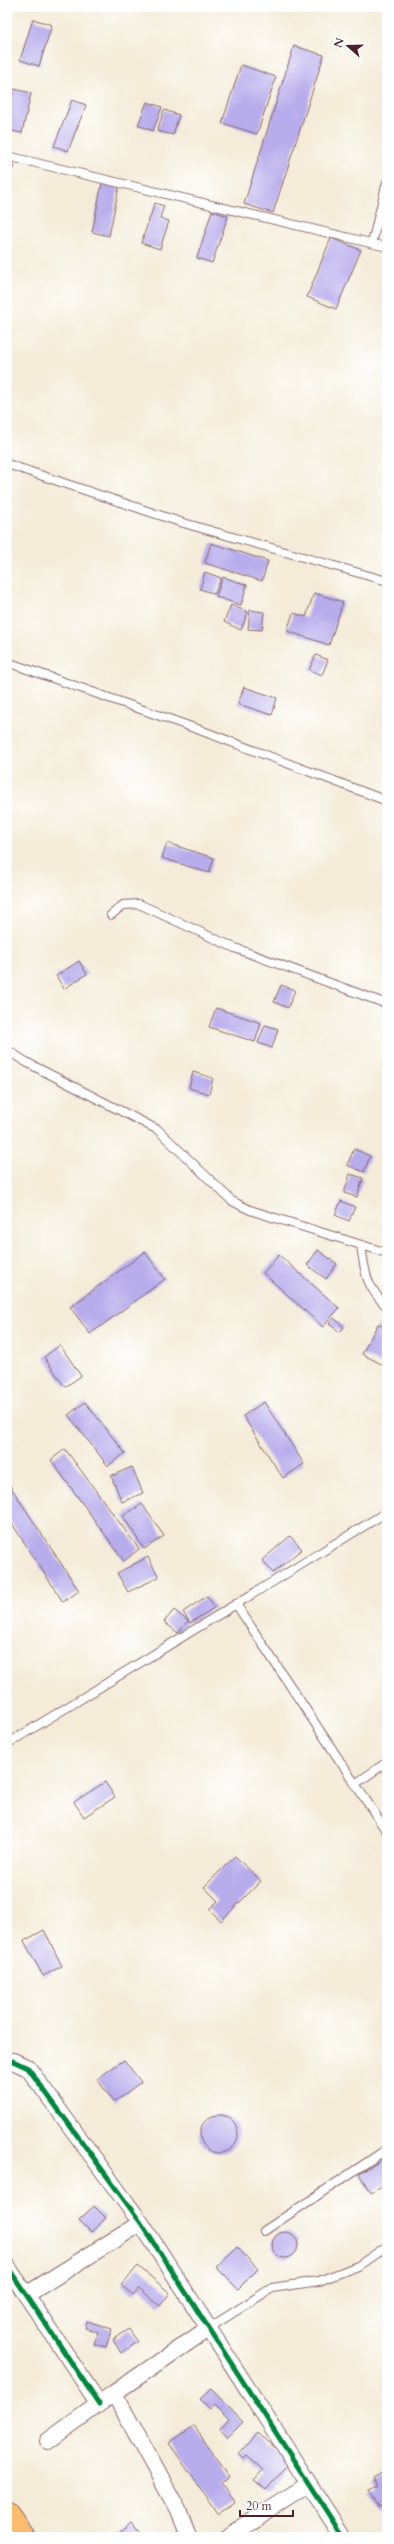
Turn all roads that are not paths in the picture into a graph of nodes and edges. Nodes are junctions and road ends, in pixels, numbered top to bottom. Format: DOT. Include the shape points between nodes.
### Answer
graph roads {
  1 [pos="7,156"];
  2 [pos="387,182"];
  3 [pos="372,243"];
  4 [pos="387,247"];
  5 [pos="7,464"];
  6 [pos="387,581"];
  7 [pos="7,662"];
  8 [pos="387,801"];
  9 [pos="110,915"];
  10 [pos="387,1004"];
  11 [pos="7,1050"];
  12 [pos="361,1245"];
  13 [pos="387,1254"];
  14 [pos="387,1307"];
  15 [pos="387,1512"];
  16 [pos="236,1604"];
  17 [pos="7,1744"];
  18 [pos="387,1762"];
  19 [pos="356,1784"];
  20 [pos="387,1832"];
  21 [pos="7,2062"];
  22 [pos="387,2149"];
  23 [pos="141,2223"];
  24 [pos="264,2231"];
  25 [pos="387,2246"];
  26 [pos="7,2266"];
  27 [pos="26,2295"];
  28 [pos="209,2328"];
  29 [pos="114,2393"];
  30 [pos="99,2404"];
  31 [pos="48,2441"];
  32 [pos="309,2484"];
  33 [pos="7,2514"];
  34 [pos="22,2537"];
  35 [pos="189,2537"];
  36 [pos="226,2537"];
  37 [pos="343,2537"];
  1 -- 3 [label="lane"];
  2 -- 3 [label="lane"];
  3 -- 4 [label="lane"];
  5 -- 6 [label="lane" via="180,522"];
  7 -- 8 [label="lane" via="200,730"];
  9 -- 10 [label="lane" via="123,905 139,904 235,948"];
  11 -- 12 [label="lane" via="158,1130 232,1201 250,1210"];
  12 -- 13 [label="lane"];
  12 -- 14 [label="lane" via="365,1276 373,1292"];
  15 -- 16 [label="lane"];
  16 -- 17 [label="lane"];
  16 -- 19 [label="lane"];
  18 -- 19 [label="lane"];
  19 -- 20 [label="lane"];
  21 -- 23 [label="street" via="12,2061 28,2068"];
  22 -- 24 [label="lane"];
  23 -- 27 [label="street"];
  23 -- 28 [label="street"];
  25 -- 28 [label="lane" via="358,2266 318,2281 272,2288"];
  26 -- 27 [label="street"];
  27 -- 30 [label="street"];
  28 -- 29 [label="street"];
  28 -- 32 [label="street"];
  29 -- 30 [label="street"];
  29 -- 35 [label="street" via="178,2510"];
  30 -- 31 [label="street"];
  32 -- 36 [label="street"];
  32 -- 37 [label="street"];
  33 -- 34 [label="main road"];
}
